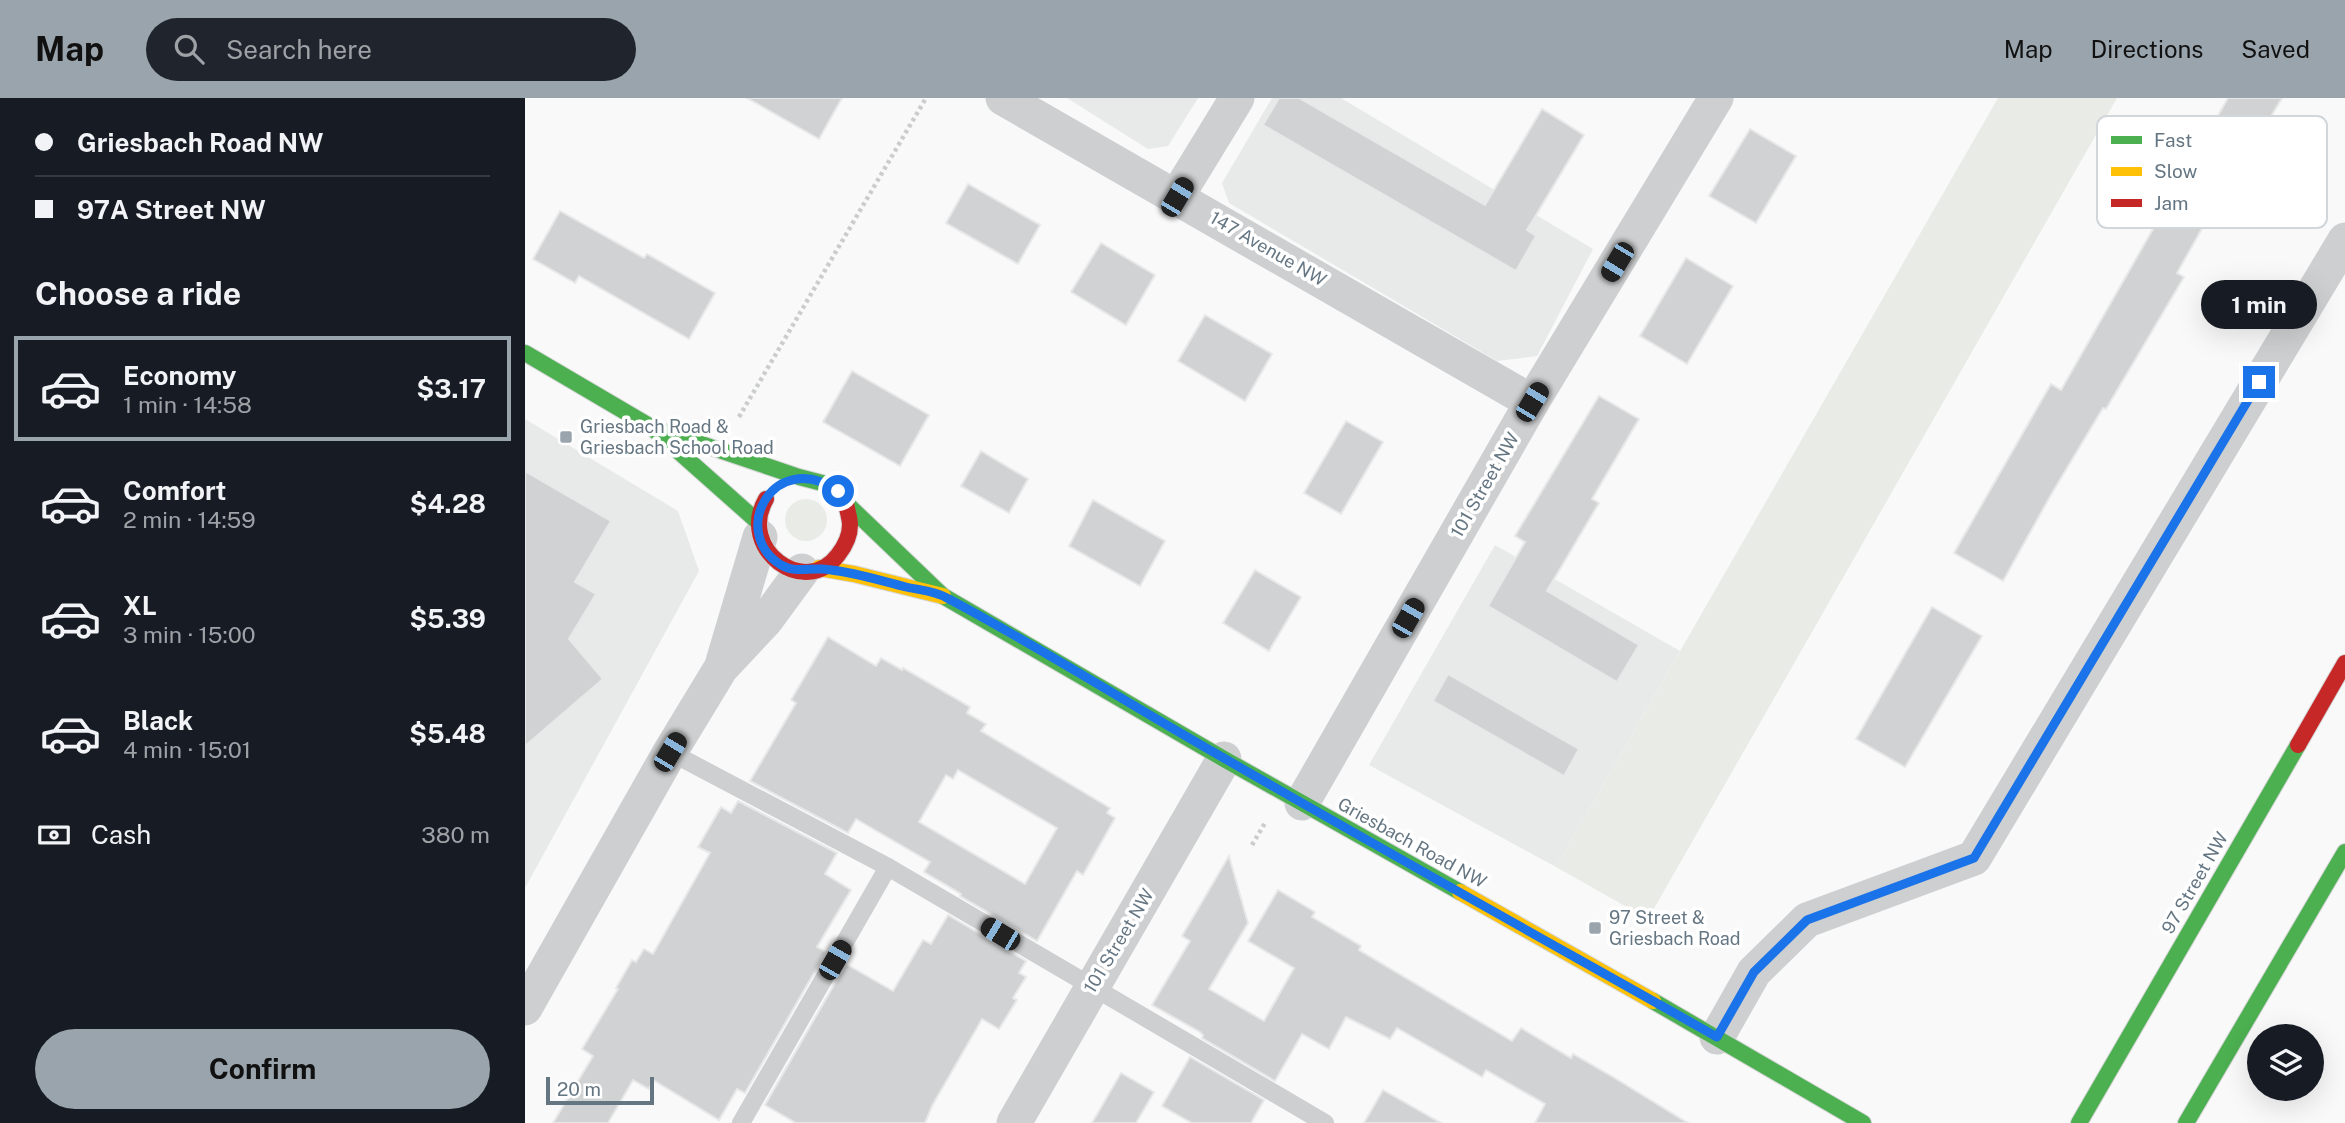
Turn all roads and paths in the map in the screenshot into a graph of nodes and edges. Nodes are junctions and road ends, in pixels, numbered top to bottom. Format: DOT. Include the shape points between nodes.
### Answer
graph roads {
  1 [pos="926,98"];
  2 [pos="1003,98"];
  3 [pos="1237,98"];
  4 [pos="1716,98"];
  5 [pos="1177,197"];
  6 [pos="2345,240"];
  7 [pos="525,353"];
  8 [pos="1532,402"];
  9 [pos="735,424"];
  10 [pos="651,427"];
  11 [pos="799,477"];
  12 [pos="846,503"];
  13 [pos="759,529"];
  14 [pos="810,570"];
  15 [pos="943,596"];
  16 [pos="2345,663"];
  17 [pos="721,668"];
  18 [pos="670,752"];
  19 [pos="1224,759"];
  20 [pos="1302,803"];
  21 [pos="2345,852"];
  22 [pos="888,867"];
  23 [pos="1091,987"];
  24 [pos="525,1008"];
  25 [pos="1717,1037"];
  26 [pos="741,1123"];
  27 [pos="1014,1123"];
  28 [pos="1325,1123"];
  29 [pos="1863,1123"];
  30 [pos="2079,1123"];
  31 [pos="2186,1123"];
  1 -- 9 [label="path"];
  2 -- 5 [label="street, 147 Avenue NW"];
  3 -- 5 [label="street"];
  4 -- 8 [label="street, 101 Street NW"];
  5 -- 8 [label="street, 147 Avenue NW"];
  6 -- 25 [label="street" via="1974,858 1807,920 1754,972"];
  7 -- 10 [label="street, Griesbach Road NW"];
  8 -- 20 [label="street, 101 Street NW"];
  10 -- 11 [label="street, Griesbach Road NW"];
  10 -- 13 [label="street, Griesbach Road NW"];
  11 -- 12 [label="street, Griesbach Road NW" via="826,483"];
  11 -- 13 [label="street" via="772,490 763,502"];
  12 -- 14 [label="street" via="851,532 846,546 837,558"];
  12 -- 15 [label="street, Griesbach Road NW"];
  13 -- 14 [label="street, Griesbach Road NW" via="770,556 782,566"];
  13 -- 17 [label="street"];
  14 -- 15 [label="street, Griesbach Road NW" via="855,574"];
  14 -- 17 [label="street"];
  15 -- 19 [label="street, Griesbach Road NW"];
  16 -- 30 [label="street, 97 Street NW"];
  17 -- 18 [label="street"];
  18 -- 22 [label="lane"];
  18 -- 24 [label="street"];
  19 -- 20 [label="street, Griesbach Road NW"];
  19 -- 23 [label="street, 101 Street NW"];
  20 -- 25 [label="street, Griesbach Road NW"];
  21 -- 31 [label="street"];
  22 -- 23 [label="lane"];
  22 -- 26 [label="lane"];
  23 -- 27 [label="street, 101 Street NW"];
  23 -- 28 [label="lane"];
  25 -- 29 [label="street, Griesbach Road NW"];
}
